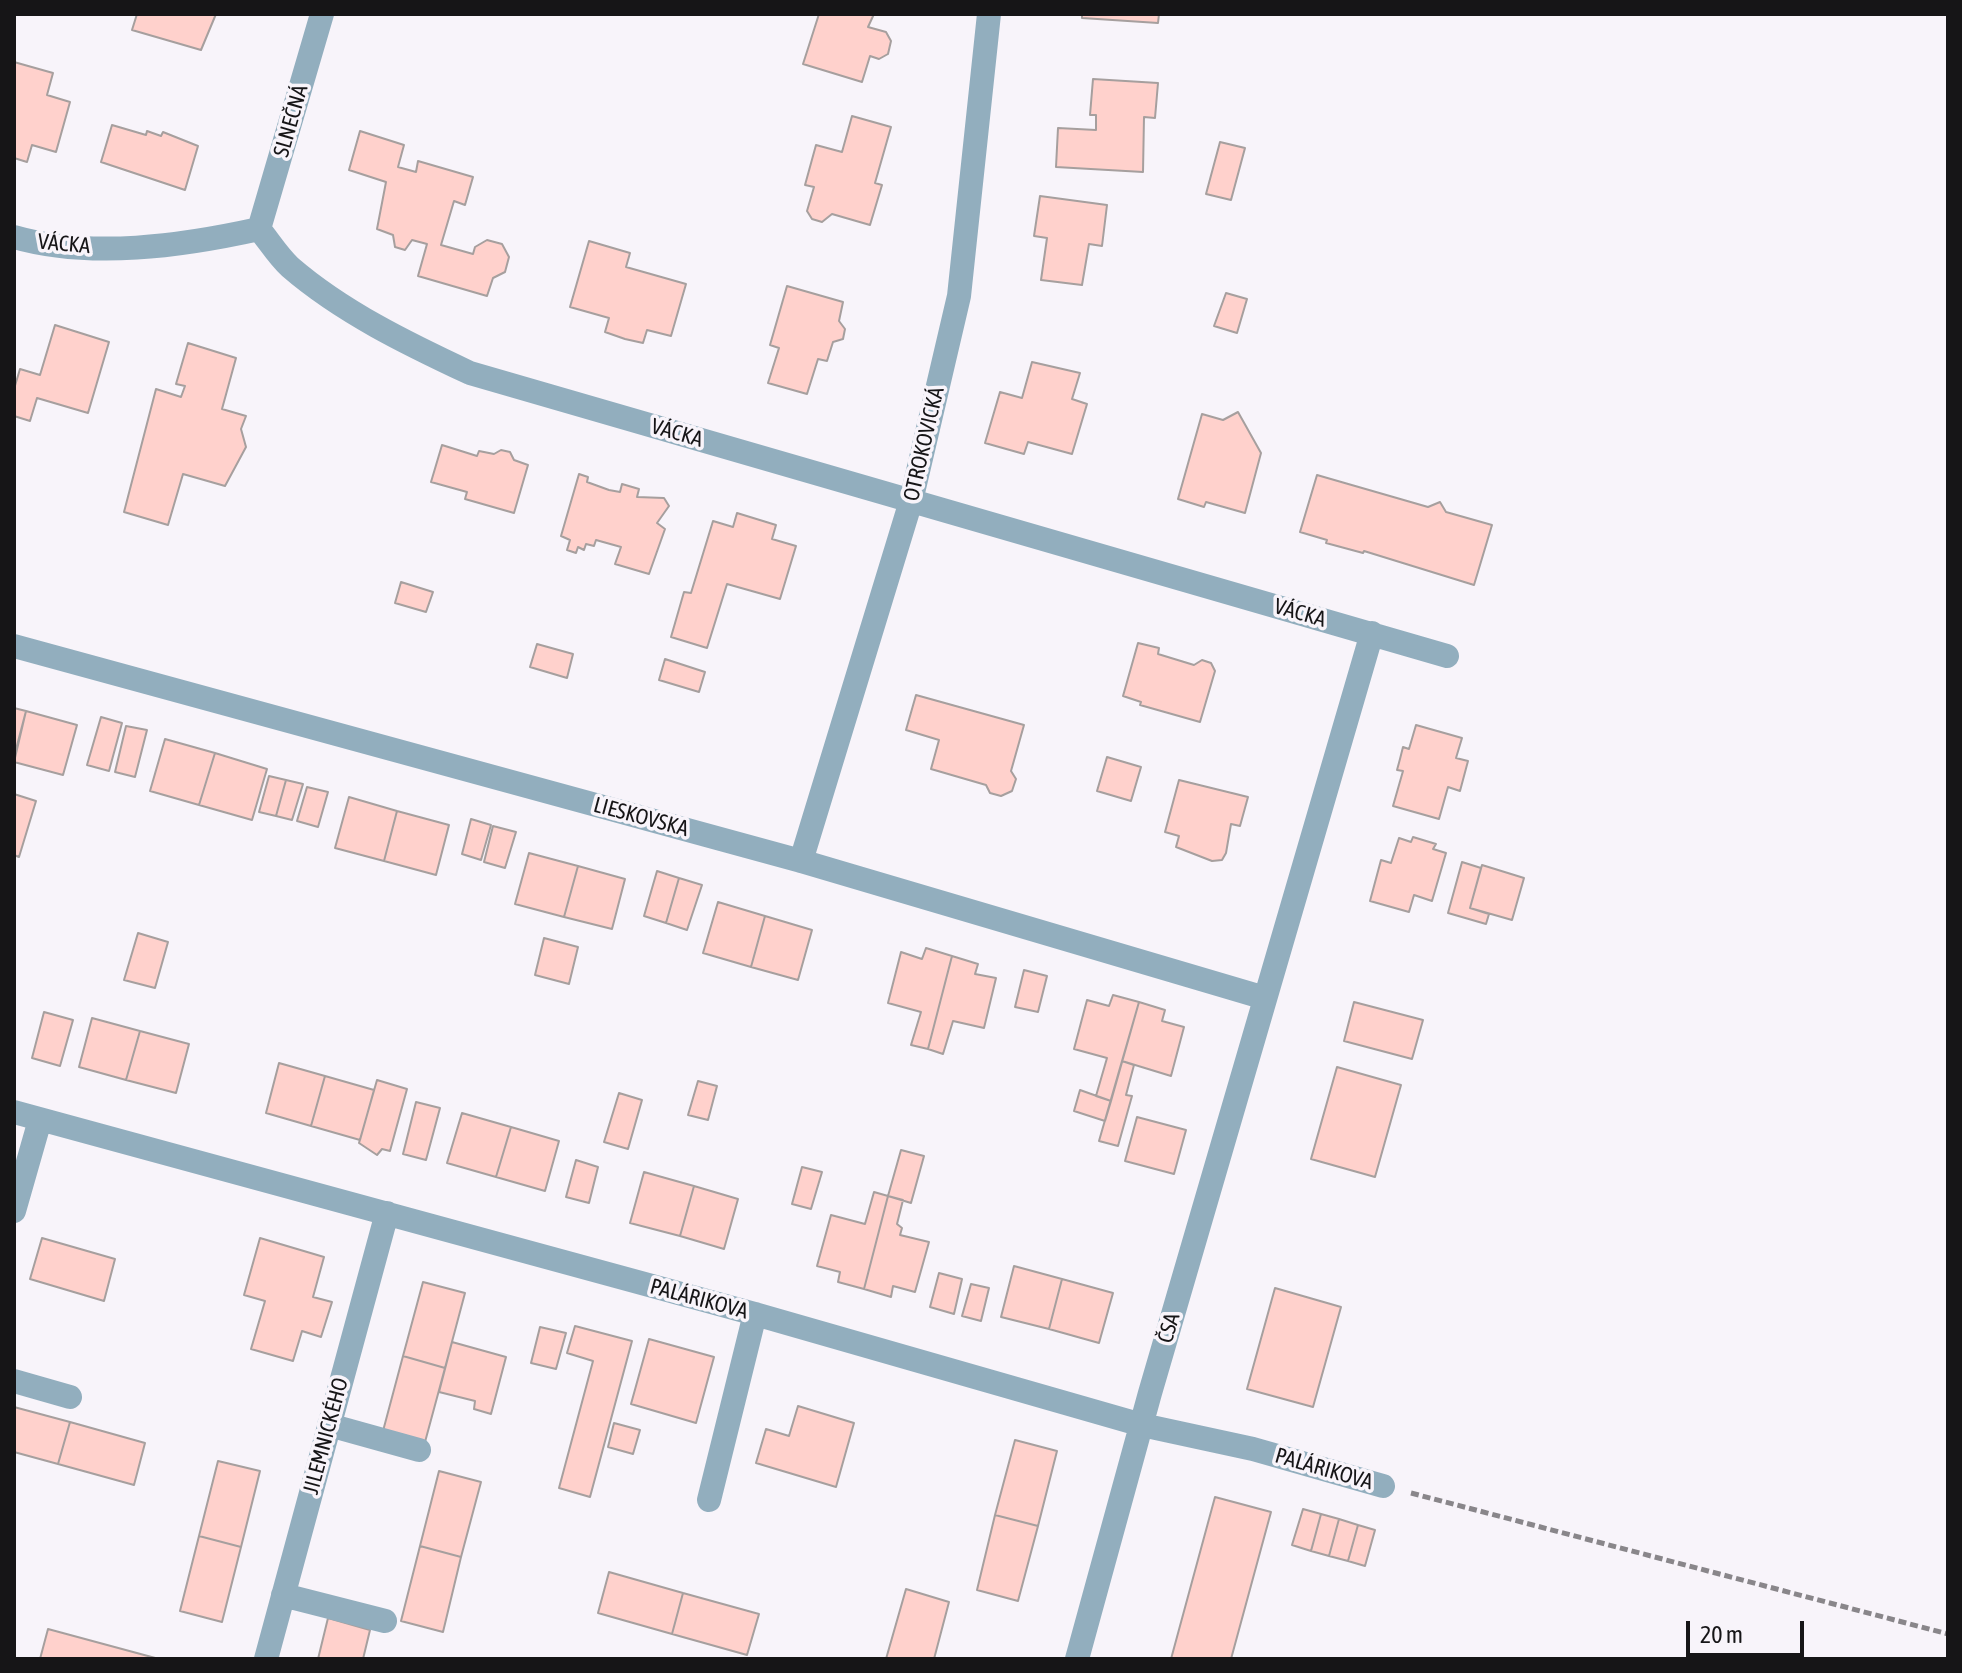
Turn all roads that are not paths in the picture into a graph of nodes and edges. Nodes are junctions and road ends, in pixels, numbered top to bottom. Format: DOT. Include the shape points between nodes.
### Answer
graph roads {
  1 [pos="322,14"];
  2 [pos="989,14"];
  3 [pos="259,229"];
  4 [pos="14,237"];
  5 [pos="911,501"];
  6 [pos="1372,633"];
  7 [pos="14,646"];
  8 [pos="1447,656"];
  9 [pos="801,861"];
  10 [pos="1265,998"];
  11 [pos="14,1112"];
  12 [pos="40,1120"];
  13 [pos="14,1211"];
  14 [pos="387,1213"];
  15 [pos="755,1314"];
  16 [pos="14,1381"];
  17 [pos="70,1397"];
  18 [pos="329,1425"];
  19 [pos="1142,1425"];
  20 [pos="419,1450"];
  21 [pos="1383,1486"];
  22 [pos="709,1500"];
  23 [pos="283,1595"];
  24 [pos="385,1621"];
  25 [pos="266,1659"];
  26 [pos="1077,1659"];
  1 -- 3 [label="street, SLNEČNÁ"];
  2 -- 5 [label="street, OTROKOVICKÁ" via="959,296"];
  3 -- 4 [label="street, VÁCKA" via="198,242 96,248"];
  3 -- 5 [label="street, VÁCKA" via="289,266 343,305 470,373"];
  5 -- 6 [label="street, VÁCKA"];
  5 -- 9 [label="street, OTROKOVICKÁ"];
  6 -- 8 [label="street, VÁCKA"];
  6 -- 10 [label="street"];
  7 -- 9 [label="street, LIESKOVSKA"];
  9 -- 10 [label="street, LIESKOVSKA"];
  10 -- 19 [label="street, ČSA"];
  11 -- 12 [label="street, PALÁRIKOVA"];
  12 -- 13 [label="street"];
  12 -- 14 [label="street, PALÁRIKOVA"];
  14 -- 15 [label="street, PALÁRIKOVA"];
  14 -- 18 [label="street, JILEMNICKÉHO"];
  15 -- 19 [label="street, PALÁRIKOVA"];
  15 -- 22 [label="street"];
  16 -- 17 [label="street"];
  18 -- 20 [label="street"];
  18 -- 23 [label="street, JILEMNICKÉHO"];
  19 -- 21 [label="street, PALÁRIKOVA"];
  19 -- 26 [label="street, ČSA"];
  23 -- 24 [label="street"];
  23 -- 25 [label="street, JILEMNICKÉHO"];
}
